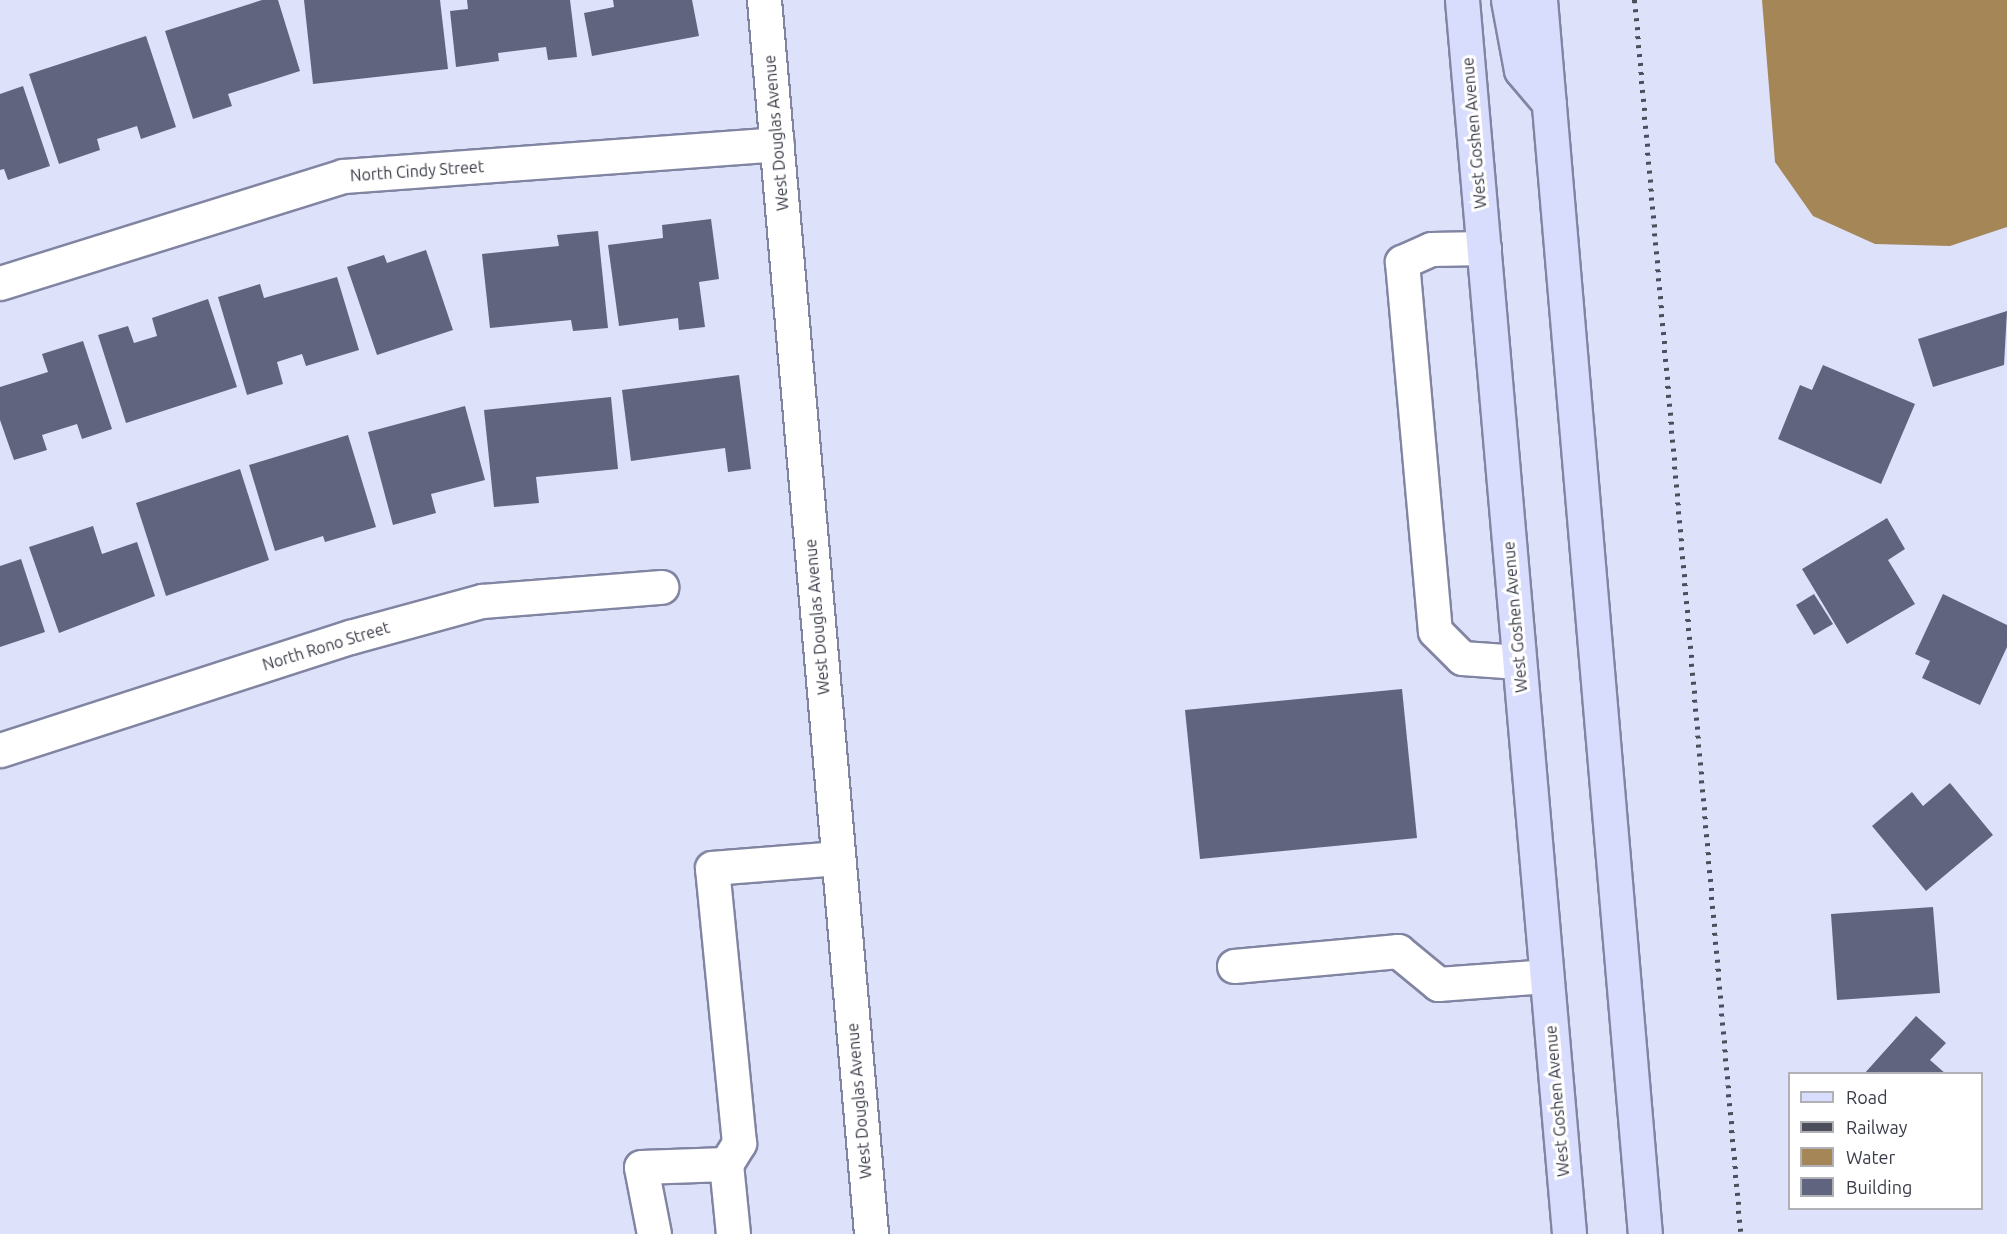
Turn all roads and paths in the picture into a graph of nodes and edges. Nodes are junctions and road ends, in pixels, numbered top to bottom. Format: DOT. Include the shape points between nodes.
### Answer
graph roads {
  1 [pos="764,0"];
  2 [pos="1462,0"];
  3 [pos="1508,0"];
  4 [pos="1540,0"];
  5 [pos="1549,103"];
  6 [pos="777,144"];
  7 [pos="1484,248"];
  8 [pos="0,283"];
  9 [pos="661,587"];
  10 [pos="1519,662"];
  11 [pos="0,750"];
  12 [pos="838,858"];
  13 [pos="1234,966"];
  14 [pos="1546,976"];
  15 [pos="726,1164"];
  16 [pos="654,1234"];
  17 [pos="733,1234"];
  18 [pos="871,1234"];
  19 [pos="1569,1234"];
  20 [pos="1646,1234"];
  1 -- 6 [label="street, West Douglas Avenue"];
  2 -- 7 [label="main road, West Goshen Avenue"];
  3 -- 5 [label="main road" via="1521,70"];
  4 -- 5 [label="main road"];
  5 -- 20 [label="main road"];
  6 -- 8 [label="street, North Cindy Street" via="343,176"];
  6 -- 12 [label="street, West Douglas Avenue"];
  7 -- 10 [label="main road, West Goshen Avenue"];
  7 -- 10 [label="street" via="1431,249 1402,262 1435,632 1462,658"];
  9 -- 11 [label="street, North Rono Street" via="482,601 350,637"];
  10 -- 14 [label="main road, West Goshen Avenue"];
  12 -- 15 [label="street" via="712,868 739,1143"];
  12 -- 18 [label="street, West Douglas Avenue"];
  13 -- 14 [label="street" via="1398,951 1438,984"];
  14 -- 19 [label="main road, West Goshen Avenue"];
  15 -- 16 [label="street" via="641,1167"];
  15 -- 17 [label="street"];
}
